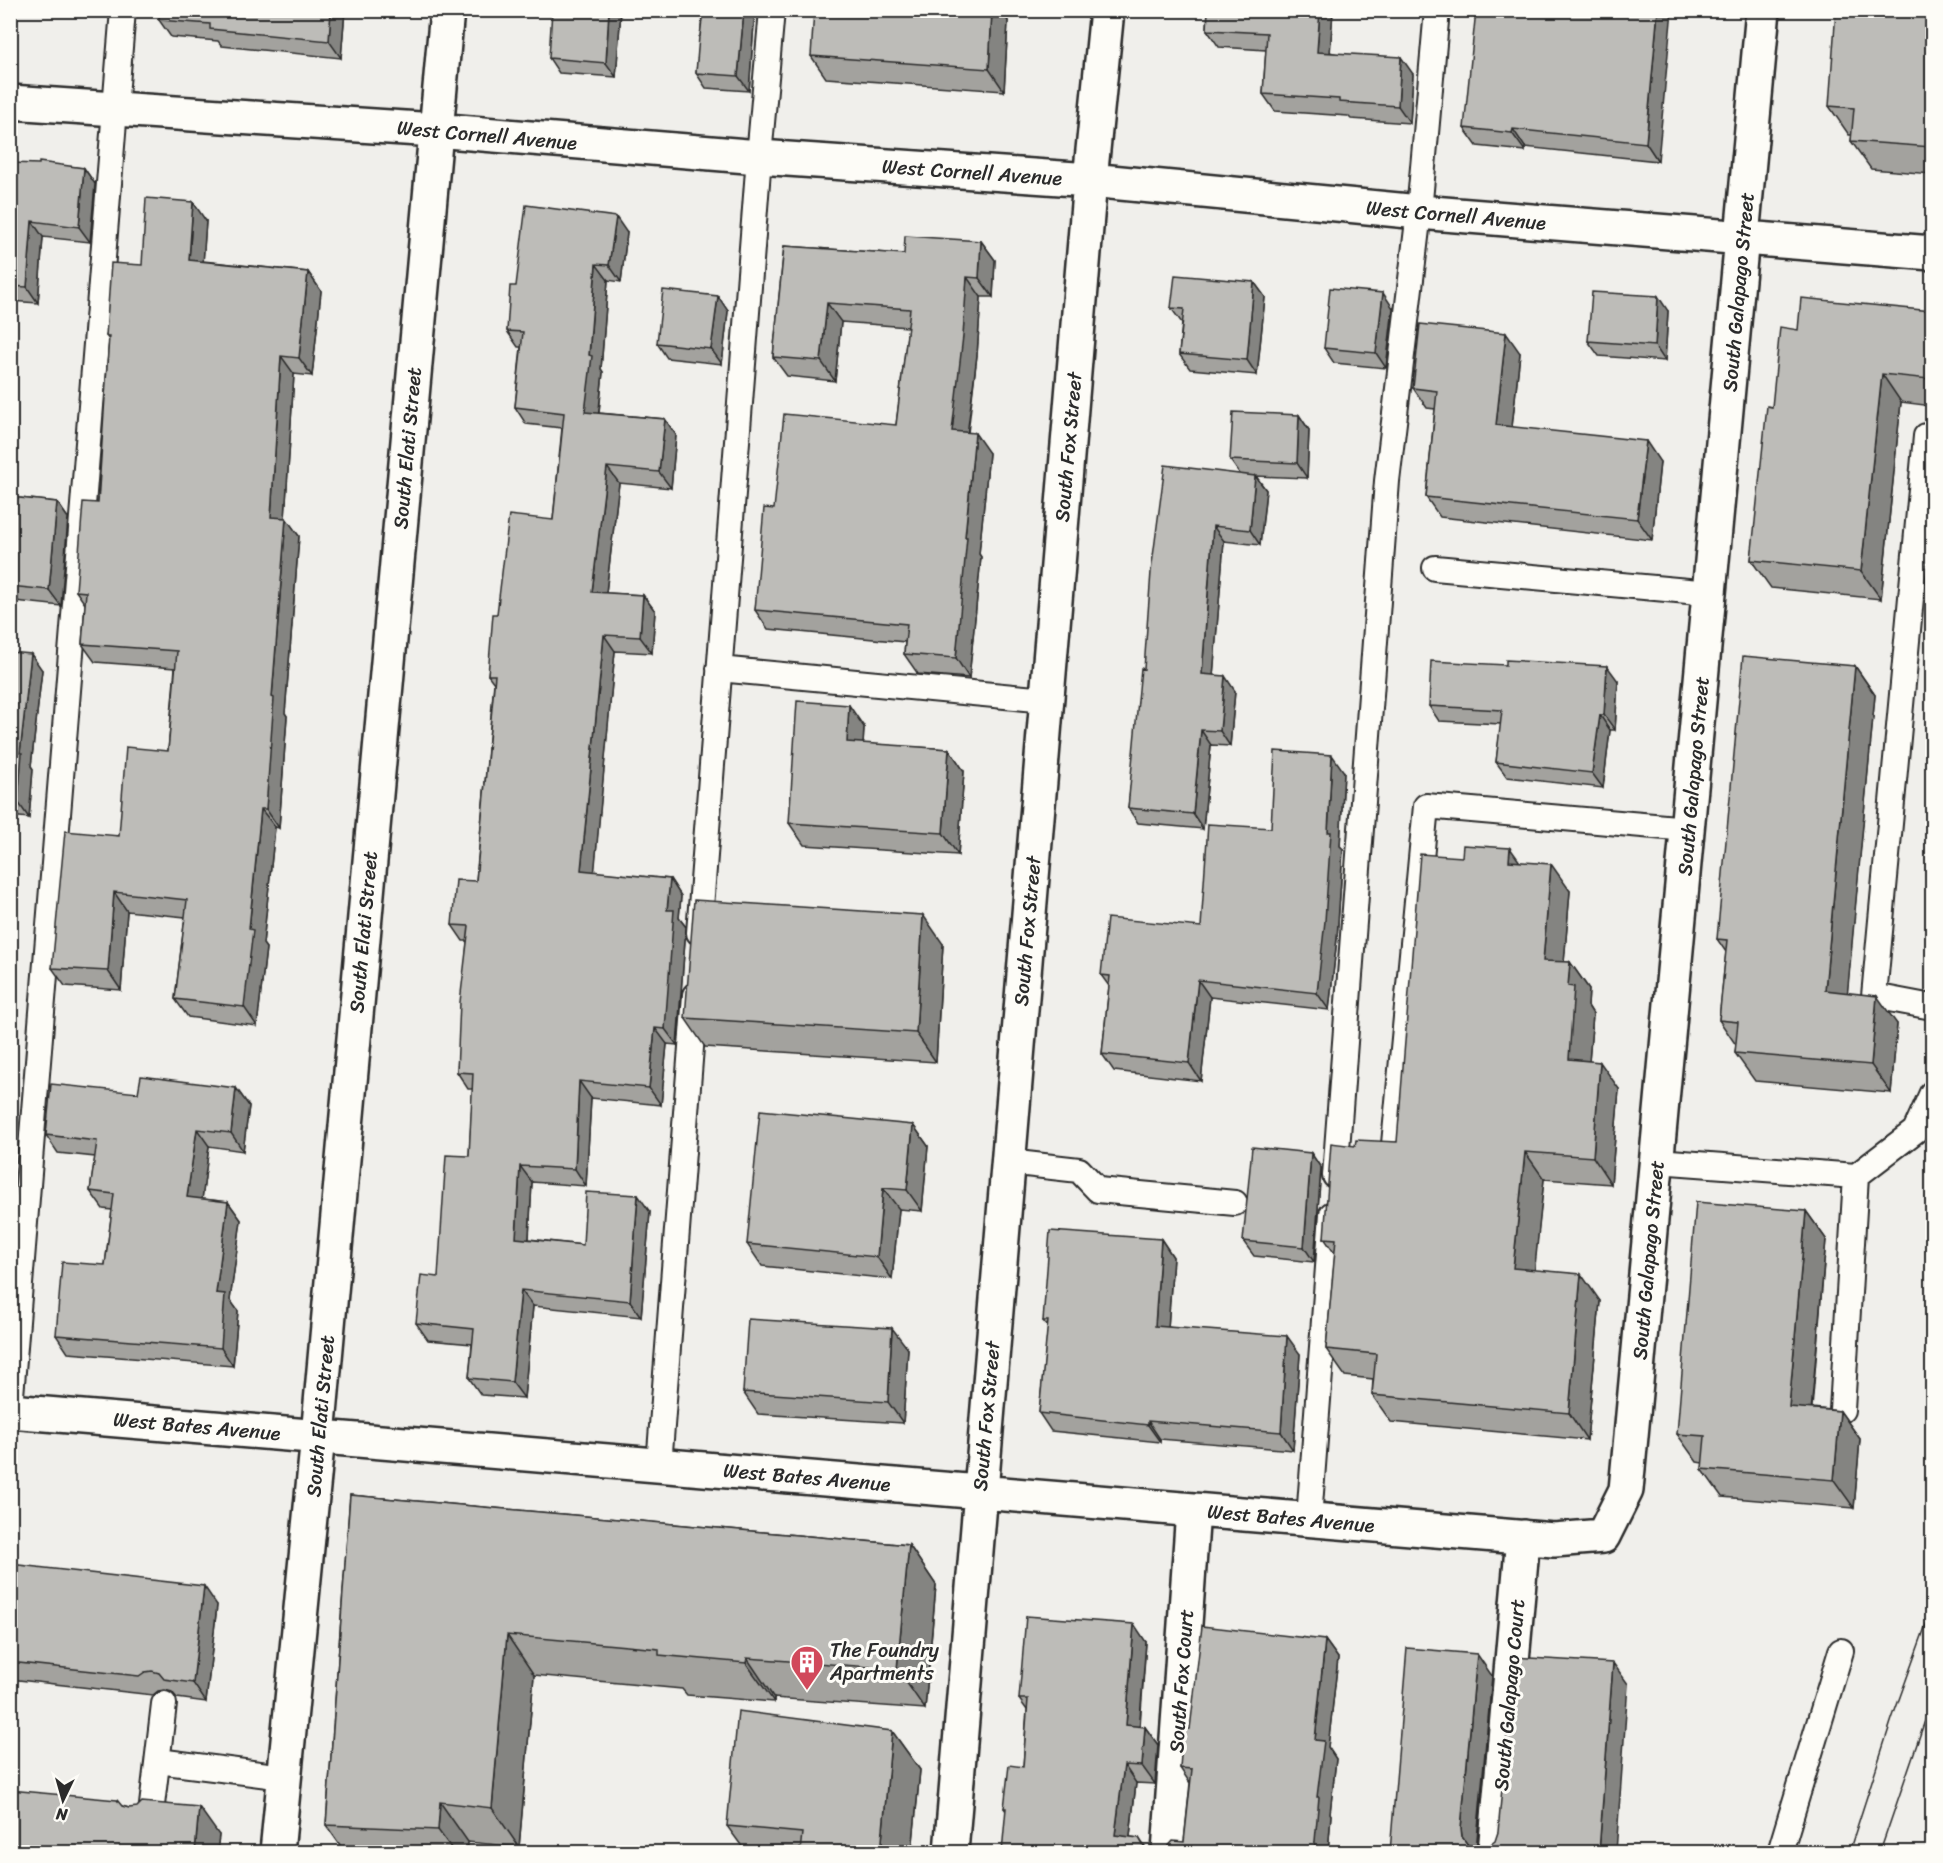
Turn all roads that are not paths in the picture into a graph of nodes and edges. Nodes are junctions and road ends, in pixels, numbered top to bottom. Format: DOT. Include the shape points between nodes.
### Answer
graph roads {
  1 [pos="123,10"];
  2 [pos="447,10"];
  3 [pos="772,10"];
  4 [pos="1107,10"];
  5 [pos="1437,10"];
  6 [pos="1763,10"];
  7 [pos="10,102"];
  8 [pos="114,108"];
  9 [pos="435,130"];
  10 [pos="759,157"];
  11 [pos="1090,180"];
  12 [pos="1419,212"];
  13 [pos="1743,239"];
  14 [pos="1932,253"];
  15 [pos="1932,436"];
  16 [pos="1436,568"];
  17 [pos="1710,593"];
  18 [pos="719,669"];
  19 [pos="1046,699"];
  20 [pos="1688,829"];
  21 [pos="698,954"];
  22 [pos="696,978"];
  23 [pos="1932,1007"];
  24 [pos="1932,1093"];
  25 [pos="1394,1144"];
  26 [pos="1657,1161"];
  27 [pos="1008,1162"];
  28 [pos="1856,1176"];
  29 [pos="1234,1203"];
  30 [pos="10,1410"];
  31 [pos="1842,1410"];
  32 [pos="318,1436"];
  33 [pos="659,1465"];
  34 [pos="980,1492"];
  35 [pos="1193,1510"];
  36 [pos="1309,1520"];
  37 [pos="1603,1536"];
  38 [pos="1522,1538"];
  39 [pos="1841,1651"];
  40 [pos="164,1704"];
  41 [pos="158,1761"];
  42 [pos="284,1777"];
  43 [pos="150,1822"];
  44 [pos="277,1852"];
  45 [pos="951,1852"];
  46 [pos="1169,1852"];
  47 [pos="1495,1852"];
  48 [pos="1780,1852"];
  1 -- 8 [label="lane"];
  2 -- 9 [label="street, South Elati Street"];
  3 -- 10 [label="lane"];
  4 -- 11 [label="street, South Fox Street"];
  5 -- 12 [label="lane"];
  6 -- 13 [label="street, South Galapago Street"];
  7 -- 8 [label="street, West Cornell Avenue"];
  8 -- 9 [label="street, West Cornell Avenue"];
  8 -- 30 [label="lane"];
  9 -- 10 [label="street, West Cornell Avenue"];
  9 -- 32 [label="street, South Elati Street"];
  10 -- 11 [label="street, West Cornell Avenue"];
  10 -- 18 [label="lane"];
  11 -- 12 [label="street, West Cornell Avenue"];
  11 -- 19 [label="street, South Fox Street"];
  12 -- 13 [label="street, West Cornell Avenue"];
  12 -- 36 [label="lane" via="1387,481"];
  13 -- 14 [label="street, West Cornell Avenue"];
  13 -- 17 [label="street, South Galapago Street"];
  15 -- 23 [label="lane" via="1926,436 1874,996"];
  16 -- 17 [label="lane"];
  17 -- 20 [label="street, South Galapago Street"];
  18 -- 19 [label="lane"];
  18 -- 21 [label="lane"];
  19 -- 27 [label="street, South Fox Street"];
  20 -- 25 [label="lane" via="1426,806"];
  20 -- 26 [label="street, South Galapago Street"];
  22 -- 33 [label="lane"];
  24 -- 28 [label="lane" via="1916,1131"];
  26 -- 28 [label="lane"];
  26 -- 37 [label="street, South Galapago Street" via="1626,1490"];
  27 -- 29 [label="lane" via="1079,1170 1098,1190"];
  27 -- 34 [label="street, South Fox Street"];
  28 -- 31 [label="lane"];
  30 -- 32 [label="street, West Bates Avenue"];
  32 -- 33 [label="street, West Bates Avenue"];
  32 -- 42 [label="street, South Elati Street"];
  33 -- 34 [label="street, West Bates Avenue"];
  34 -- 35 [label="street, West Bates Avenue"];
  34 -- 45 [label="street, South Fox Street"];
  35 -- 36 [label="street, West Bates Avenue"];
  35 -- 46 [label="street, South Fox Court"];
  36 -- 38 [label="street, West Bates Avenue"];
  37 -- 38 [label="street, West Bates Avenue"];
  38 -- 47 [label="street, South Galapago Court"];
  39 -- 48 [label="lane"];
  40 -- 41 [label="lane"];
  41 -- 42 [label="lane"];
  41 -- 43 [label="lane"];
  42 -- 44 [label="street, South Elati Street"];
}
